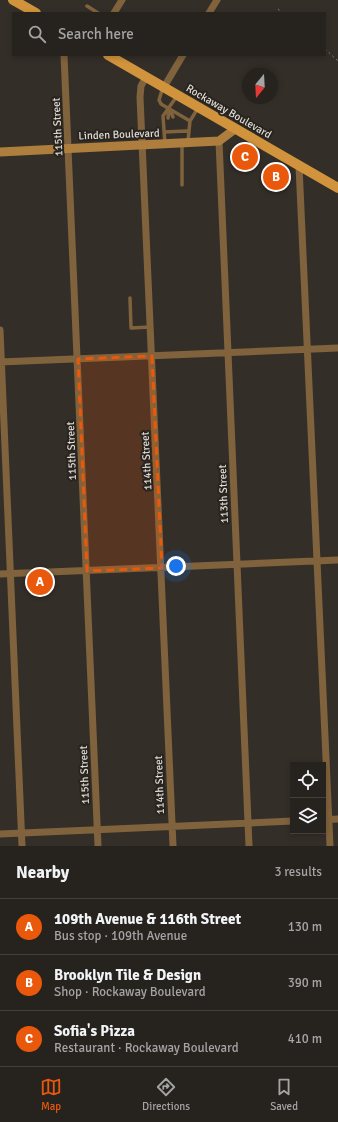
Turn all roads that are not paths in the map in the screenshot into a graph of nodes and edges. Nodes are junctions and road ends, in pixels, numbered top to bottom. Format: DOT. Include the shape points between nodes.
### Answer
graph roads {
  1 [pos="13,0"];
  2 [pos="122,0"];
  3 [pos="217,0"];
  4 [pos="25,3"];
  5 [pos="87,6"];
  6 [pos="35,12"];
  7 [pos="96,12"];
  8 [pos="115,12"];
  9 [pos="210,12"];
  10 [pos="64,56"];
  11 [pos="110,56"];
  12 [pos="182,56"];
  13 [pos="146,77"];
  14 [pos="164,87"];
  15 [pos="177,95"];
  16 [pos="198,107"];
  17 [pos="170,109"];
  18 [pos="173,117"];
  19 [pos="178,117"];
  20 [pos="168,118"];
  21 [pos="190,121"];
  22 [pos="235,129"];
  23 [pos="167,131"];
  24 [pos="187,131"];
  25 [pos="218,141"];
  26 [pos="165,144"];
  27 [pos="185,144"];
  28 [pos="143,145"];
  29 [pos="69,149"];
  30 [pos="0,152"];
  31 [pos="299,166"];
  32 [pos="182,185"];
  33 [pos="338,188"];
  34 [pos="130,298"];
  35 [pos="151,327"];
  36 [pos="0,330"];
  37 [pos="338,348"];
  38 [pos="307,350"];
  39 [pos="228,353"];
  40 [pos="152,356"];
  41 [pos="78,359"];
  42 [pos="1,362"];
  43 [pos="338,560"];
  44 [pos="317,561"];
  45 [pos="237,564"];
  46 [pos="162,568"];
  47 [pos="87,571"];
  48 [pos="0,574"];
  49 [pos="10,574"];
  50 [pos="325,798"];
  51 [pos="338,819"];
  52 [pos="326,820"];
  53 [pos="290,821"];
  54 [pos="248,823"];
  55 [pos="172,826"];
  56 [pos="98,829"];
  57 [pos="22,833"];
  58 [pos="0,834"];
  59 [pos="22,846"];
  60 [pos="98,846"];
  61 [pos="173,846"];
  62 [pos="249,846"];
  63 [pos="330,846"];
  1 -- 4 [label="main road"];
  2 -- 8 [label="street"];
  3 -- 9 [label="street"];
  4 -- 6 [label="main road"];
  5 -- 7 [label="lane"];
  10 -- 29 [label="street, 115th Street"];
  11 -- 13 [label="main road, Rockaway Boulevard"];
  12 -- 14 [label="street"];
  13 -- 14 [label="main road, Rockaway Boulevard"];
  13 -- 28 [label="street, 114th Street" via="141,86 140,96"];
  14 -- 15 [label="main road, Rockaway Boulevard"];
  14 -- 17 [label="lane" via="159,102"];
  15 -- 16 [label="main road, Rockaway Boulevard"];
  15 -- 17 [label="lane"];
  16 -- 21 [label="lane"];
  16 -- 22 [label="main road, Rockaway Boulevard"];
  17 -- 18 [label="lane"];
  17 -- 19 [label="lane"];
  17 -- 20 [label="lane"];
  17 -- 21 [label="lane"];
  17 -- 23 [label="lane" via="163,116"];
  21 -- 24 [label="lane"];
  22 -- 25 [label="main road"];
  22 -- 31 [label="main road, Rockaway Boulevard"];
  23 -- 24 [label="lane"];
  23 -- 26 [label="lane"];
  24 -- 27 [label="lane"];
  25 -- 27 [label="main road, Linden Boulevard"];
  25 -- 39 [label="street, 113th Street"];
  26 -- 27 [label="main road, Linden Boulevard"];
  26 -- 28 [label="main road, Linden Boulevard"];
  27 -- 32 [label="lane"];
  28 -- 29 [label="main road, Linden Boulevard"];
  28 -- 35 [label="street, 114th Street"];
  29 -- 30 [label="main road, Linden Boulevard"];
  29 -- 41 [label="street, 115th Street"];
  31 -- 33 [label="main road, Rockaway Boulevard"];
  31 -- 38 [label="street"];
  34 -- 35 [label="lane" via="131,328"];
  35 -- 40 [label="street, 114th Street"];
  36 -- 42 [label="street"];
  37 -- 38 [label="street"];
  38 -- 39 [label="street"];
  38 -- 44 [label="street"];
  39 -- 40 [label="street"];
  39 -- 45 [label="street, 113th Street"];
  40 -- 41 [label="street"];
  40 -- 46 [label="street, 114th Street"];
  41 -- 42 [label="street"];
  41 -- 47 [label="street, 115th Street"];
  42 -- 49 [label="street"];
  43 -- 44 [label="street"];
  44 -- 45 [label="street"];
  44 -- 50 [label="street"];
  45 -- 46 [label="street"];
  45 -- 54 [label="street, 113th Street"];
  46 -- 47 [label="street"];
  46 -- 55 [label="street, 114th Street"];
  47 -- 49 [label="street"];
  47 -- 56 [label="street, 115th Street"];
  48 -- 49 [label="street"];
  49 -- 57 [label="street"];
  51 -- 52 [label="street"];
  52 -- 63 [label="street"];
  53 -- 54 [label="street"];
  54 -- 55 [label="street"];
  54 -- 62 [label="street, 113th Street"];
  55 -- 56 [label="street"];
  55 -- 61 [label="street, 114th Street"];
  56 -- 57 [label="street"];
  56 -- 60 [label="street, 115th Street"];
  57 -- 58 [label="street"];
  57 -- 59 [label="street"];
}
